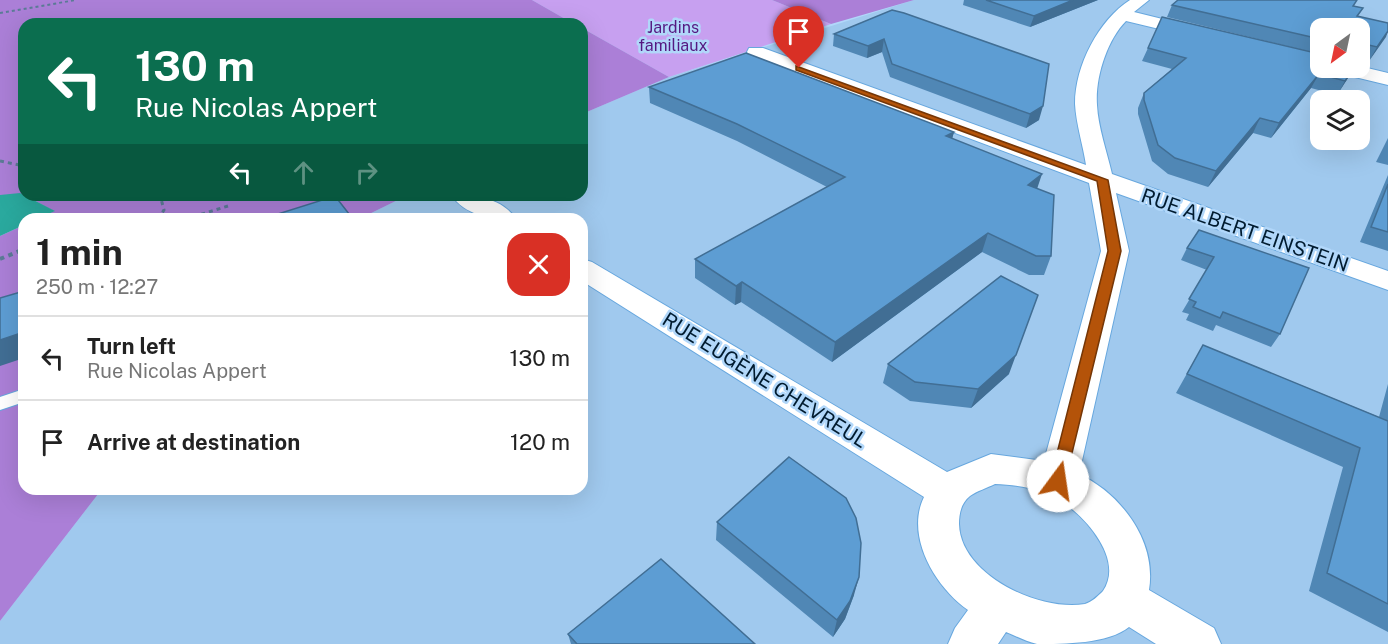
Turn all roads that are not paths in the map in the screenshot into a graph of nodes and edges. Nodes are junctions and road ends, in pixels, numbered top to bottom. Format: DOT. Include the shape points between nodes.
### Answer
graph roads {
  1 [pos="1131,7"];
  2 [pos="1220,38"];
  3 [pos="756,52"];
  4 [pos="1370,75"];
  5 [pos="1388,79"];
  6 [pos="1102,180"];
  7 [pos="474,201"];
  8 [pos="493,213"];
  9 [pos="588,272"];
  10 [pos="1388,281"];
  11 [pos="18,397"];
  12 [pos="0,404"];
  13 [pos="1058,481"];
  14 [pos="948,492"];
  15 [pos="1124,598"];
  16 [pos="996,608"];
  17 [pos="971,644"];
  18 [pos="1198,644"];
  1 -- 2 [label="street"];
  1 -- 6 [label="street" via="1098,47 1088,87 1086,104"];
  3 -- 6 [label="street, RUE ALBERT EINSTEIN"];
  4 -- 5 [label="street"];
  6 -- 10 [label="street, RUE ALBERT EINSTEIN"];
  6 -- 13 [label="street" via="1114,251"];
  7 -- 8 [label="street"];
  9 -- 14 [label="street, RUE EUGÈNE CHEVREUL"];
  11 -- 12 [label="lane"];
  13 -- 14 [label="street" via="1035,473 992,469 972,474"];
  13 -- 15 [label="street" via="1097,507 1123,543 1130,581"];
  14 -- 16 [label="street" via="939,512 938,531 944,552 973,591"];
  15 -- 16 [label="street" via="1100,621 1061,628 1039,625"];
  15 -- 18 [label="street"];
  16 -- 17 [label="street"];
}
